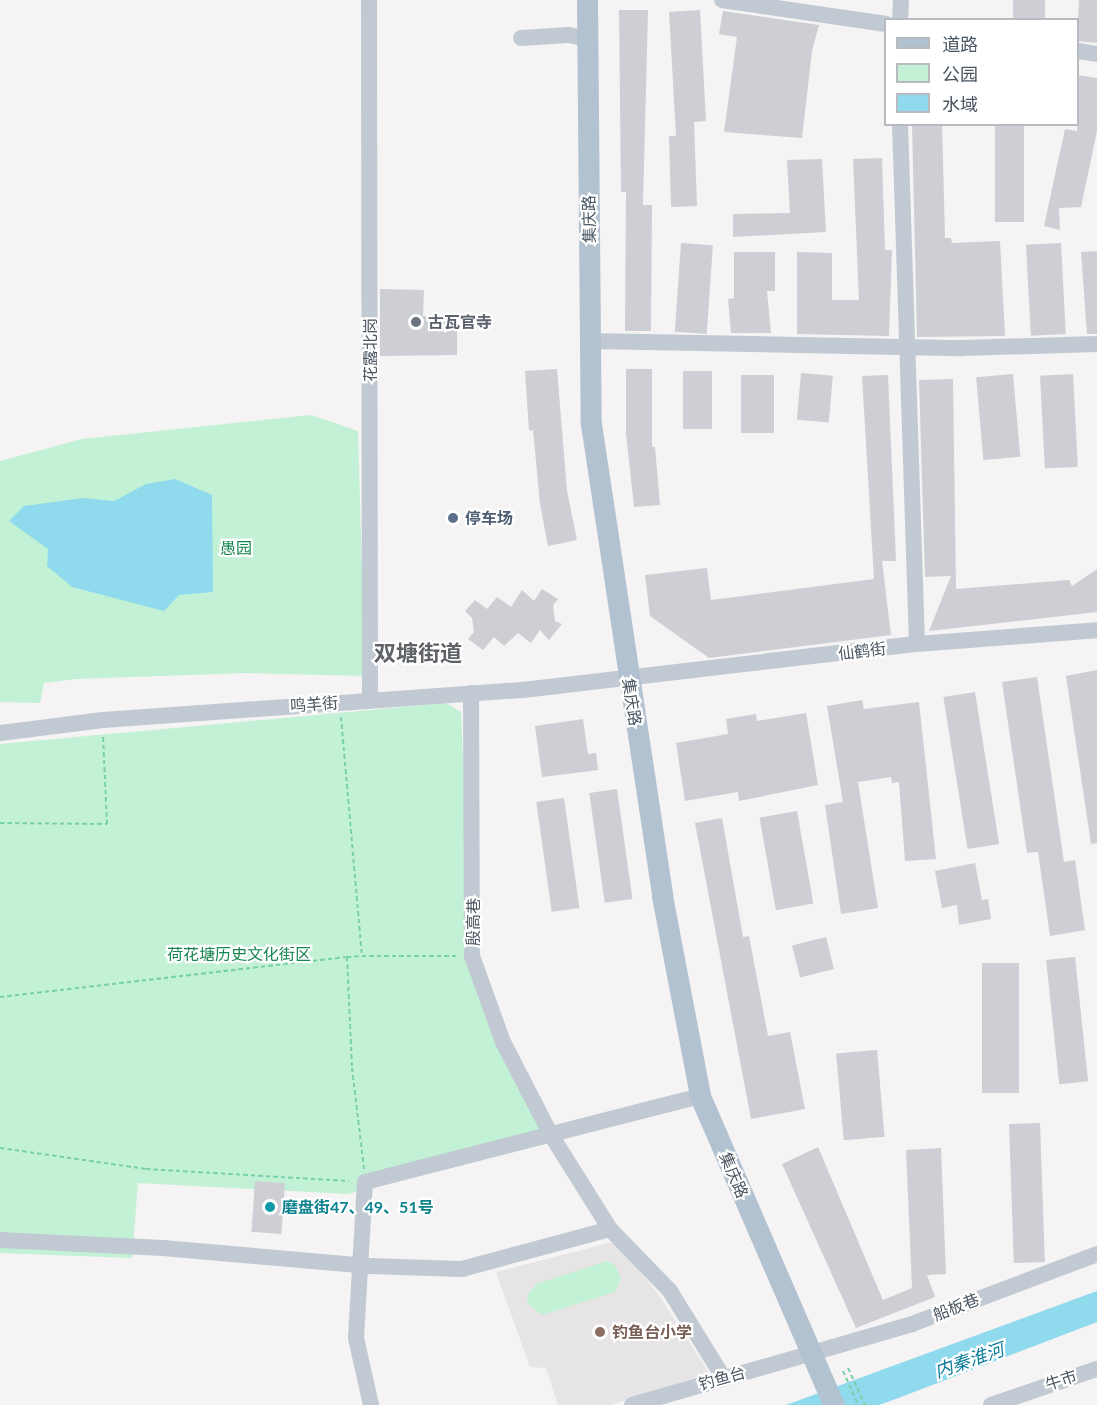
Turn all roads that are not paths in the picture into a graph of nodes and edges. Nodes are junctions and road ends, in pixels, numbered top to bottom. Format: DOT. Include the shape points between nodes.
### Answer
graph roads {
  1 [pos="369,0"];
  2 [pos="587,0"];
  3 [pos="722,0"];
  4 [pos="901,0"];
  5 [pos="900,18"];
  6 [pos="884,24"];
  7 [pos="521,38"];
  8 [pos="586,39"];
  9 [pos="1079,51"];
  10 [pos="1097,54"];
  11 [pos="900,126"];
  12 [pos="591,341"];
  13 [pos="1097,344"];
  14 [pos="907,346"];
  15 [pos="1097,630"];
  16 [pos="917,645"];
  17 [pos="628,679"];
  18 [pos="471,693"];
  19 [pos="370,700"];
  20 [pos="0,733"];
  21 [pos="700,1096"];
  22 [pos="551,1135"];
  23 [pos="610,1229"];
  24 [pos="0,1240"];
  25 [pos="1097,1254"];
  26 [pos="360,1266"];
  27 [pos="812,1354"];
  28 [pos="1097,1369"];
  29 [pos="723,1377"];
  30 [pos="371,1405"];
  31 [pos="632,1405"];
  32 [pos="834,1405"];
  33 [pos="991,1405"];
  1 -- 19 [label="street, 花露北岗"];
  2 -- 8 [label="main road, 集庆路"];
  3 -- 6 [label="street"];
  4 -- 5 [label="street"];
  7 -- 8 [label="street" via="569,35"];
  8 -- 12 [label="main road, 集庆路"];
  9 -- 10 [label="street"];
  11 -- 14 [label="street"];
  12 -- 14 [label="street"];
  12 -- 17 [label="main road, 集庆路" via="591,424"];
  13 -- 14 [label="street"];
  14 -- 16 [label="street"];
  15 -- 16 [label="street, 仙鹤街"];
  16 -- 17 [label="street, 仙鹤街"];
  17 -- 18 [label="street, 鸣羊街"];
  17 -- 21 [label="main road, 集庆路" via="662,896"];
  18 -- 19 [label="street, 鸣羊街"];
  18 -- 22 [label="street, 殷高巷" via="472,956 503,1042"];
  19 -- 20 [label="street, 鸣羊街" via="103,720"];
  21 -- 22 [label="street"];
  21 -- 27 [label="main road, 集庆路"];
  22 -- 23 [label="street, 殷高巷"];
  22 -- 26 [label="street" via="365,1182"];
  23 -- 26 [label="street" via="462,1269"];
  23 -- 29 [label="street, 殷高巷" via="670,1291"];
  24 -- 26 [label="street" via="163,1248"];
  25 -- 27 [label="street, 船板巷" via="912,1324"];
  26 -- 30 [label="street" via="356,1338"];
  27 -- 29 [label="street, 钓鱼台"];
  27 -- 32 [label="main road, 集庆路"];
  28 -- 33 [label="street, 牛市"];
  29 -- 31 [label="street, 钓鱼台"];
}
